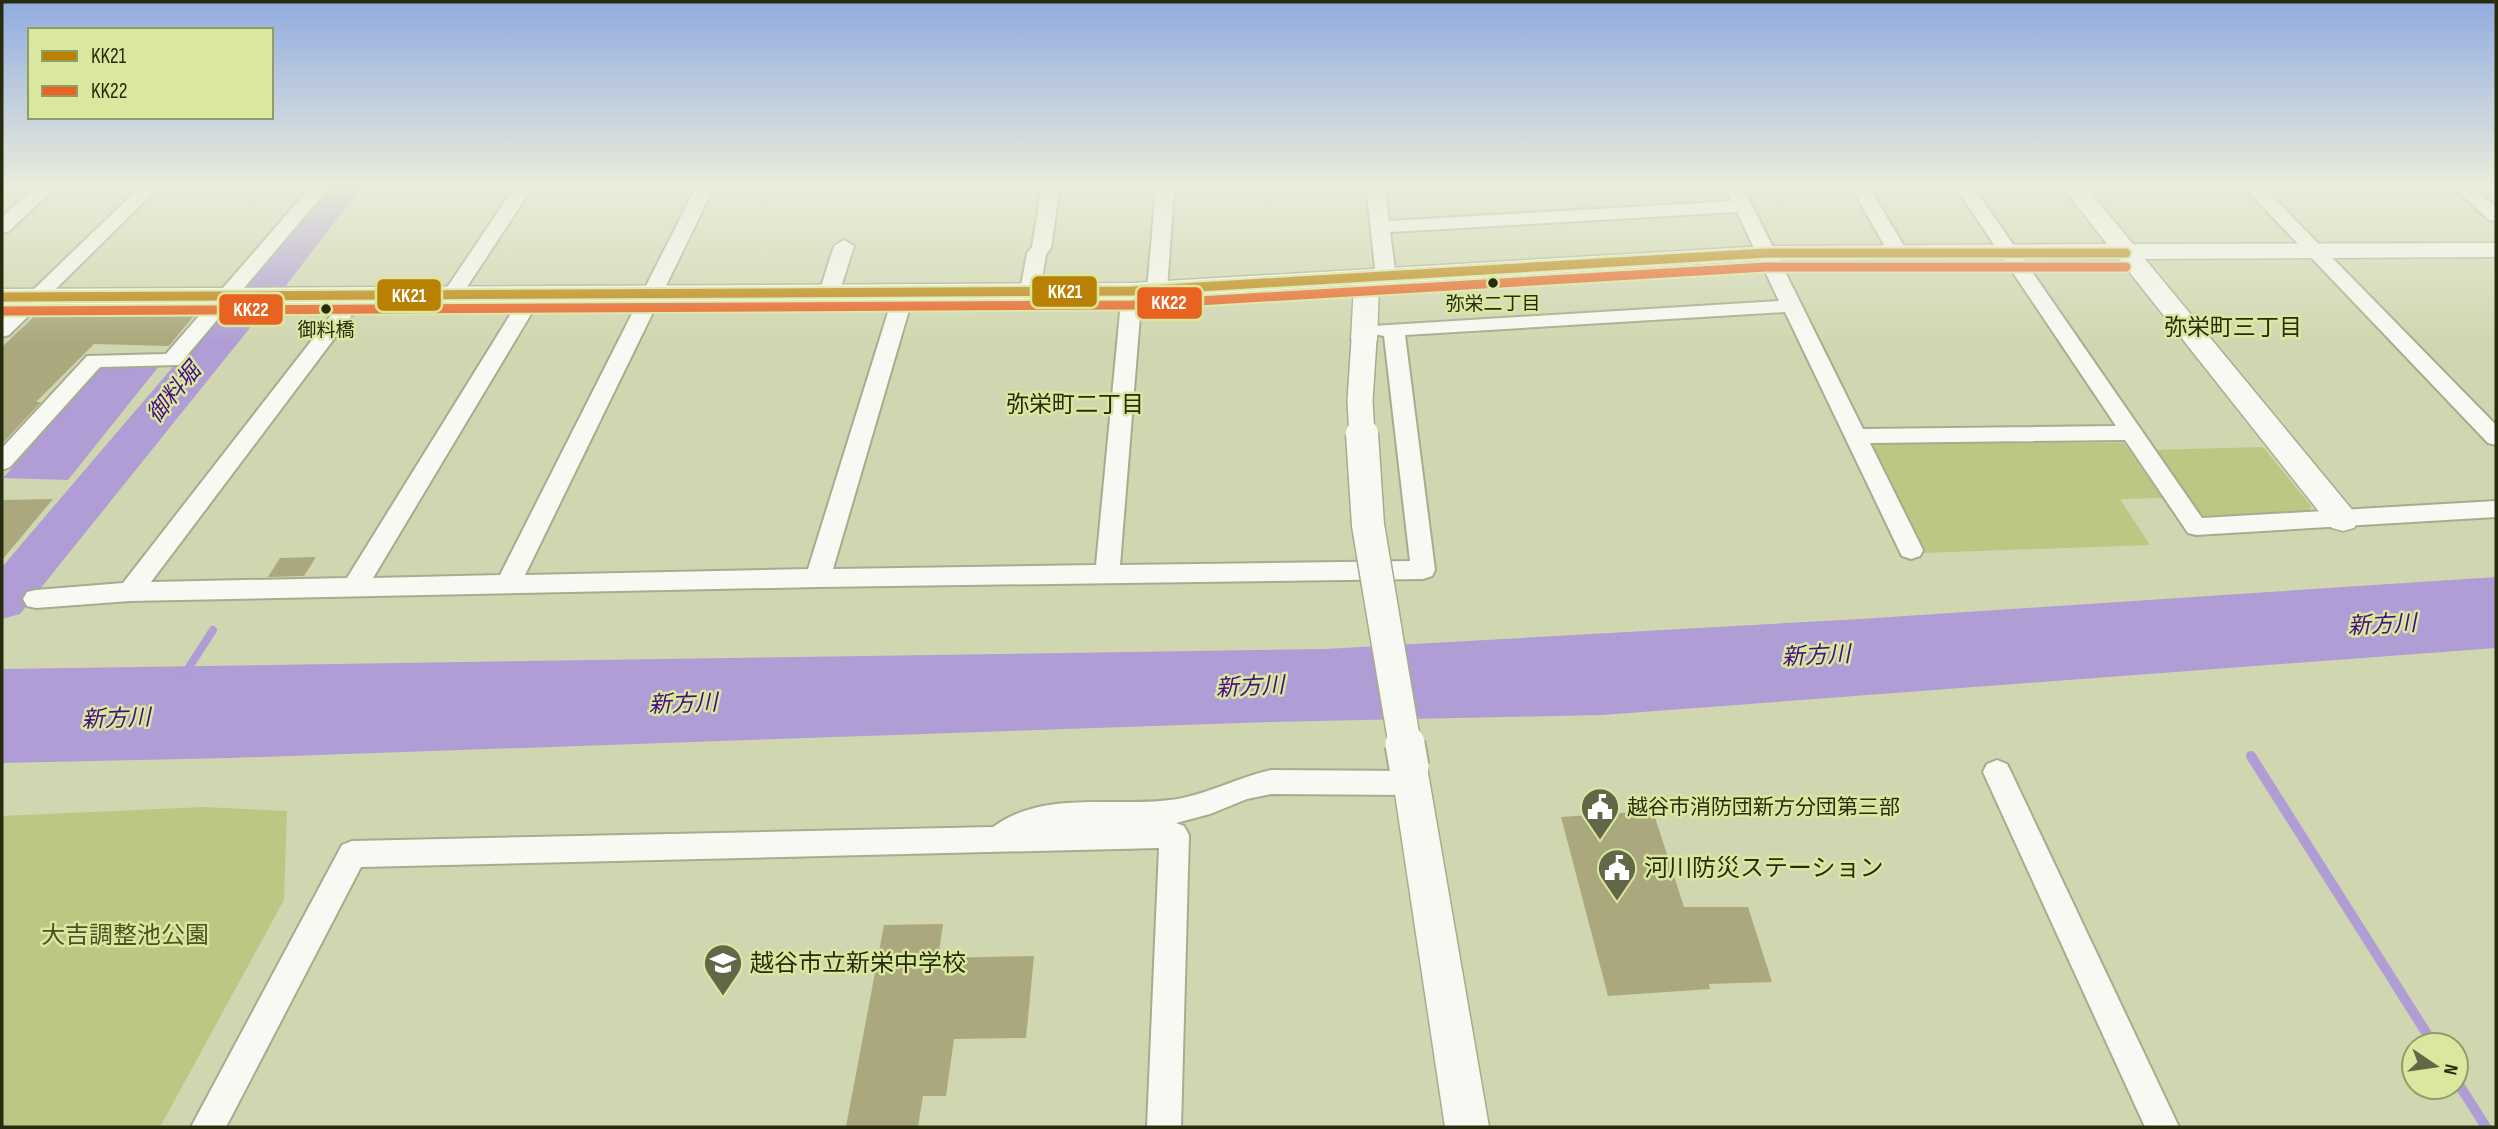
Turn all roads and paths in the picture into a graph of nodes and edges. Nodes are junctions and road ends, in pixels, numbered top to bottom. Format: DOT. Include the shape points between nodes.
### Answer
graph roads {
  1 [pos="97,238"];
  2 [pos="279,238"];
  3 [pos="490,238"];
  4 [pos="680,238"];
  5 [pos="1043,238"];
  6 [pos="1155,238"];
  7 [pos="1378,238"];
  8 [pos="1758,238"];
  9 [pos="1889,238"];
  10 [pos="1999,238"];
  11 [pos="2114,238"];
  12 [pos="2303,238"];
  13 [pos="844,246"];
  14 [pos="2496,250"];
  15 [pos="2316,251"];
  16 [pos="1766,253"];
  17 [pos="1898,253"];
  18 [pos="2009,253"];
  19 [pos="2126,253"];
  20 [pos="1377,278"];
  21 [pos="1144,290"];
  22 [pos="1030,292"];
  23 [pos="828,293"];
  24 [pos="904,293"];
  25 [pos="533,294"];
  26 [pos="652,294"];
  27 [pos="357,295"];
  28 [pos="452,295"];
  29 [pos="231,296"];
  30 [pos="2,297"];
  31 [pos="36,297"];
  32 [pos="1791,306"];
  33 [pos="1394,330"];
  34 [pos="2,331"];
  35 [pos="1365,335"];
  36 [pos="2131,433"];
  37 [pos="1854,436"];
  38 [pos="2496,438"];
  39 [pos="2,462"];
  40 [pos="2496,509"];
  41 [pos="2343,520"];
  42 [pos="1911,550"];
  43 [pos="1107,574"];
  44 [pos="818,578"];
  45 [pos="508,585"];
  46 [pos="354,587"];
  47 [pos="130,592"];
  48 [pos="36,599"];
  49 [pos="1997,772"];
  50 [pos="1410,775"];
  51 [pos="986,839"];
  52 [pos="208,1127"];
  53 [pos="1164,1127"];
  54 [pos="1468,1127"];
  55 [pos="2162,1127"];
  1 -- 31 [label="street"];
  2 -- 29 [label="street"];
  3 -- 28 [label="street"];
  4 -- 26 [label="street"];
  5 -- 22 [label="street"];
  6 -- 21 [label="street"];
  7 -- 20 [label="street"];
  8 -- 16 [label="street"];
  9 -- 17 [label="street"];
  10 -- 18 [label="street"];
  11 -- 19 [label="street"];
  12 -- 15 [label="street"];
  13 -- 23 [label="street"];
  14 -- 15 [label="street"];
  15 -- 19 [label="street"];
  15 -- 38 [label="street"];
  16 -- 17 [label="street"];
  16 -- 20 [label="street"];
  16 -- 32 [label="street"];
  17 -- 18 [label="street"];
  18 -- 19 [label="street"];
  18 -- 36 [label="street"];
  19 -- 41 [label="street"];
  20 -- 21 [label="street"];
  20 -- 35 [label="street"];
  21 -- 22 [label="street"];
  21 -- 43 [label="street"];
  22 -- 24 [label="street"];
  23 -- 24 [label="street"];
  23 -- 26 [label="street"];
  24 -- 44 [label="street"];
  25 -- 26 [label="street"];
  25 -- 28 [label="street"];
  25 -- 46 [label="street"];
  26 -- 45 [label="street"];
  27 -- 28 [label="street"];
  27 -- 29 [label="street"];
  27 -- 47 [label="street"];
  29 -- 31 [label="street"];
  29 -- 39 [label="street" via="172,360 94,361"];
  30 -- 31 [label="street"];
  31 -- 34 [label="street"];
  32 -- 33 [label="street"];
  32 -- 37 [label="street"];
  33 -- 35 [label="street"];
  33 -- 43 [label="street" via="1423,570"];
  35 -- 50 [label="street, bridge" via="1360,412 1368,525"];
  36 -- 37 [label="street"];
  36 -- 41 [label="street" via="2196,527"];
  37 -- 42 [label="street"];
  40 -- 41 [label="street"];
  43 -- 44 [label="street"];
  44 -- 45 [label="street"];
  45 -- 46 [label="street"];
  46 -- 47 [label="street"];
  47 -- 48 [label="street"];
  49 -- 55 [label="street"];
  50 -- 51 [label="street" via="1271,782 1177,811 1060,816 1035,820"];
  50 -- 54 [label="street"];
  51 -- 52 [label="street" via="352,854"];
  51 -- 53 [label="street" via="1174,835"];
}
